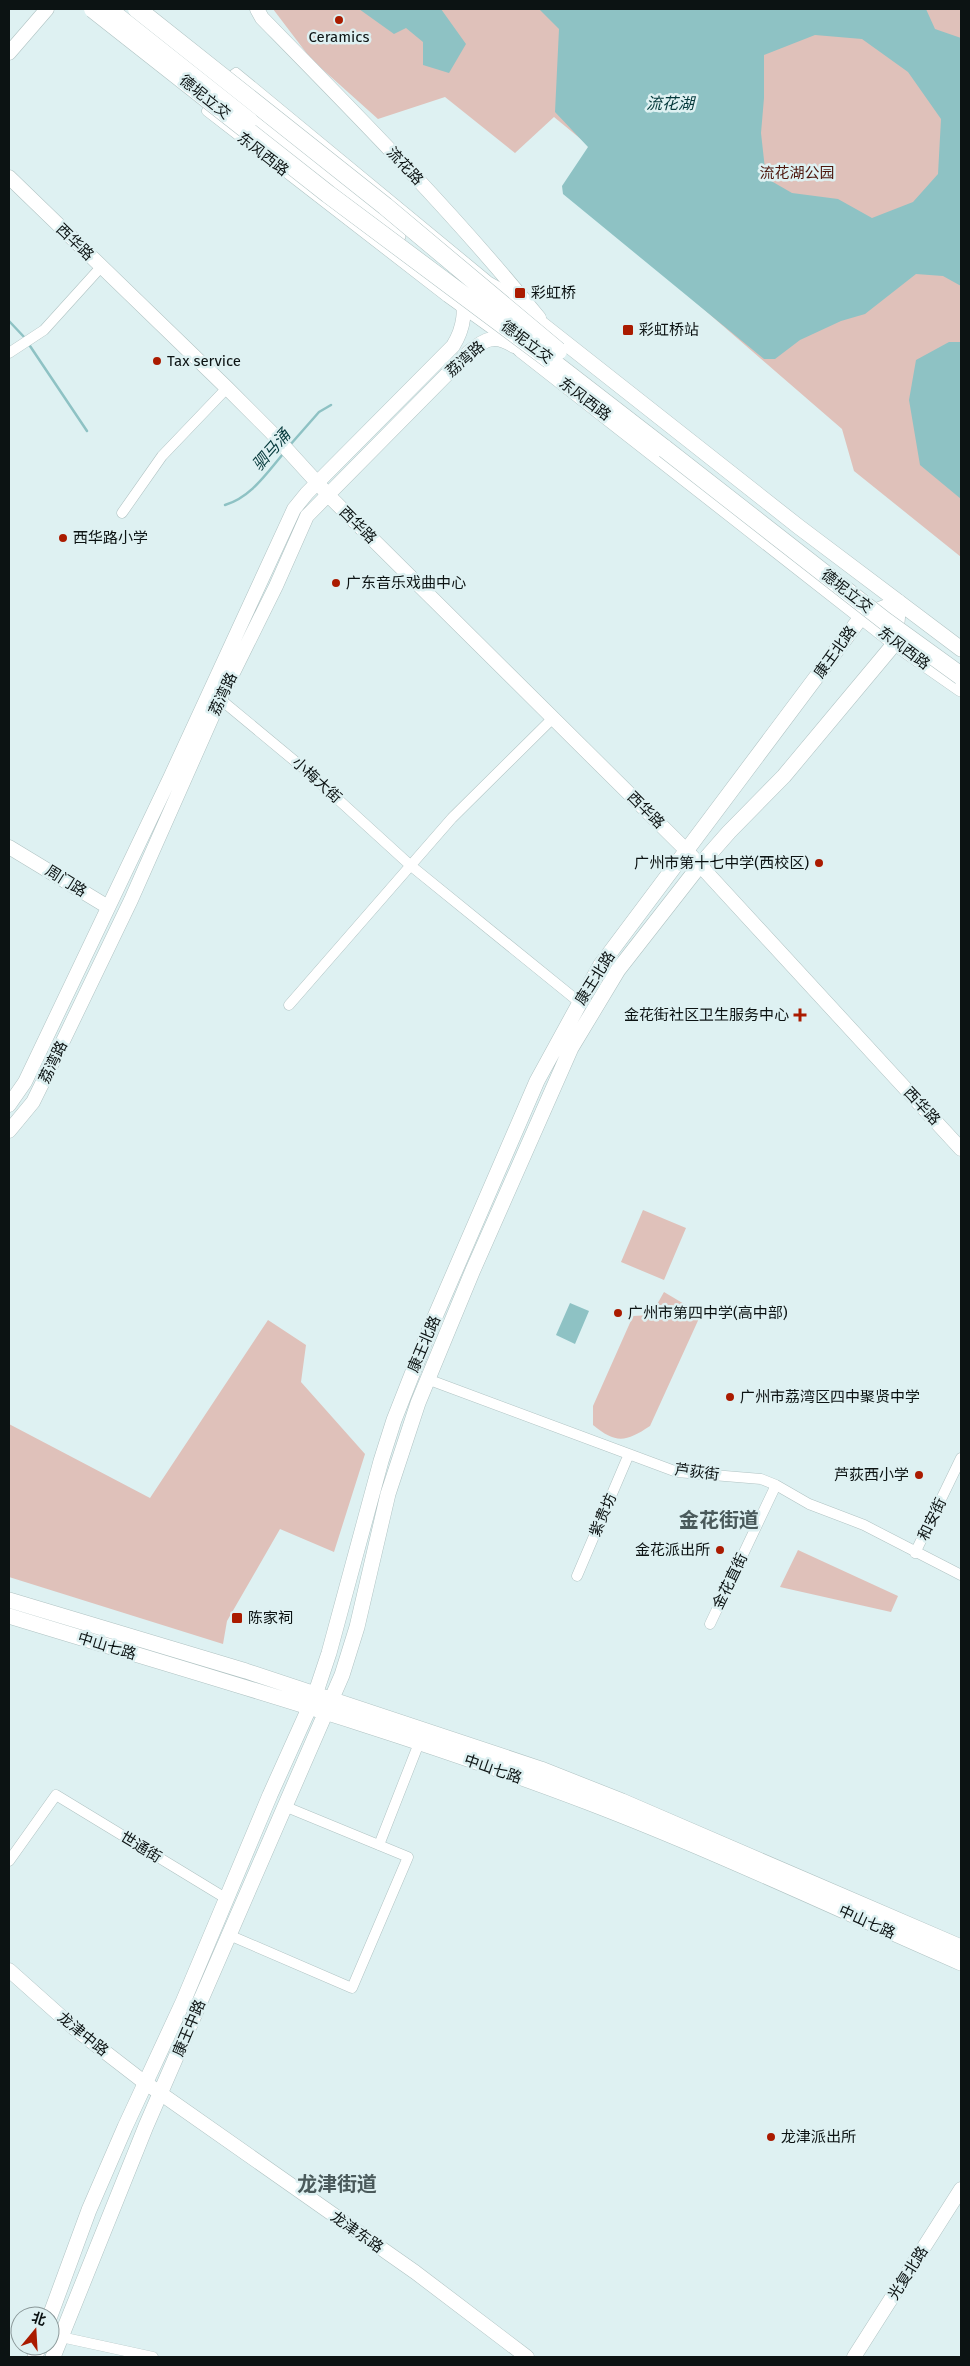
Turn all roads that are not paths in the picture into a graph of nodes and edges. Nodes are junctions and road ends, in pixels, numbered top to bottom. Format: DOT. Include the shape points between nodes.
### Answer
graph roads {
  1 [pos="47,9"];
  2 [pos="93,9"];
  3 [pos="110,9"];
  4 [pos="122,9"];
  5 [pos="137,9"];
  6 [pos="258,9"];
  7 [pos="9,53"];
  8 [pos="9,178"];
  9 [pos="381,218"];
  10 [pos="101,267"];
  11 [pos="449,278"];
  12 [pos="497,289"];
  13 [pos="464,309"];
  14 [pos="547,328"];
  15 [pos="521,350"];
  16 [pos="11,352"];
  17 [pos="227,388"];
  18 [pos="694,444"];
  19 [pos="674,468"];
  20 [pos="318,482"];
  21 [pos="328,495"];
  22 [pos="294,509"];
  23 [pos="122,513"];
  24 [pos="308,516"];
  25 [pos="799,527"];
  26 [pos="780,551"];
  27 [pos="899,602"];
  28 [pos="862,616"];
  29 [pos="896,642"];
  30 [pos="961,649"];
  31 [pos="961,663"];
  32 [pos="961,676"];
  33 [pos="961,689"];
  34 [pos="220,699"];
  35 [pos="553,718"];
  36 [pos="9,847"];
  37 [pos="686,850"];
  38 [pos="410,865"];
  39 [pos="700,865"];
  40 [pos="663,881"];
  41 [pos="678,894"];
  42 [pos="108,907"];
  43 [pos="123,916"];
  44 [pos="579,1002"];
  45 [pos="289,1005"];
  46 [pos="11,1098"];
  47 [pos="9,1131"];
  48 [pos="961,1149"];
  49 [pos="427,1379"];
  50 [pos="629,1454"];
  51 [pos="961,1458"];
  52 [pos="776,1485"];
  53 [pos="915,1552"];
  54 [pos="961,1575"];
  55 [pos="577,1576"];
  56 [pos="9,1600"];
  57 [pos="9,1616"];
  58 [pos="710,1624"];
  59 [pos="246,1671"];
  60 [pos="241,1686"];
  61 [pos="312,1702"];
  62 [pos="328,1707"];
  63 [pos="419,1744"];
  64 [pos="284,1806"];
  65 [pos="379,1845"];
  66 [pos="9,1861"];
  67 [pos="227,1899"];
  68 [pos="229,1935"];
  69 [pos="961,1946"];
  70 [pos="961,1963"];
  71 [pos="9,1970"];
  72 [pos="146,2083"];
  73 [pos="161,2093"];
  74 [pos="961,2189"];
  75 [pos="54,2306"];
  76 [pos="61,2337"];
  77 [pos="53,2357"];
  78 [pos="153,2357"];
  79 [pos="527,2357"];
  80 [pos="854,2357"];
  1 -- 7 [label="main road"];
  2 -- 32 [label="highway, 德坭立交, bridge" via="328,194"];
  3 -- 9 [label="main road, 德坭立交, bridge"];
  4 -- 9 [label="main road, 德坭立交"];
  5 -- 31 [label="highway, 德坭立交, bridge" via="385,206 558,351 880,604"];
  6 -- 14 [label="main road, 流花路" via="262,18 398,158 493,262"];
  8 -- 10 [label="main road, 西华路"];
  9 -- 11 [label="main road"];
  9 -- 12 [label="main road" via="438,256"];
  10 -- 16 [label="street" via="44,330"];
  10 -- 17 [label="main road, 西华路"];
  11 -- 13 [label="main road"];
  11 -- 15 [label="main road"];
  12 -- 13 [label="street, 东风西路" via="236,73 223,84 207,111"];
  12 -- 14 [label="main road"];
  13 -- 15 [label="street, 东风西路"];
  13 -- 20 [label="main road, 荔湾路" via="453,346"];
  14 -- 18 [label="main road"];
  15 -- 19 [label="main road, 东风西路"];
  15 -- 21 [label="main road, 荔湾路" via="504,340 485,340 478,345"];
  17 -- 20 [label="main road, 西华路"];
  17 -- 23 [label="street" via="162,456"];
  18 -- 19 [label="main road"];
  18 -- 25 [label="main road"];
  19 -- 26 [label="main road, 东风西路"];
  20 -- 21 [label="main road, 西华路"];
  20 -- 22 [label="main road, 荔湾路"];
  21 -- 24 [label="main road, 荔湾路"];
  21 -- 35 [label="main road, 西华路"];
  22 -- 24 [label="main road"];
  22 -- 42 [label="main road, 荔湾路"];
  24 -- 34 [label="main road, 荔湾路"];
  25 -- 26 [label="main road"];
  25 -- 27 [label="main road"];
  26 -- 28 [label="main road, 东风西路"];
  27 -- 28 [label="main road, 康王北路"];
  27 -- 29 [label="main road"];
  27 -- 30 [label="main road"];
  28 -- 29 [label="main road, 东风西路"];
  28 -- 37 [label="main road, 康王北路"];
  29 -- 33 [label="main road, 东风西路"];
  29 -- 39 [label="main road, 康王北路" via="784,776"];
  34 -- 38 [label="street, 小梅大街" via="308,772"];
  34 -- 43 [label="main road, 荔湾路"];
  35 -- 37 [label="main road, 西华路"];
  35 -- 38 [label="street" via="452,818"];
  36 -- 42 [label="main road, 周门路"];
  37 -- 39 [label="main road, 西华路"];
  37 -- 40 [label="main road, 康王北路"];
  38 -- 44 [label="street, 小梅大街"];
  38 -- 45 [label="street"];
  39 -- 41 [label="main road, 康王北路"];
  39 -- 48 [label="main road, 西华路"];
  40 -- 41 [label="main road" via="676,879"];
  40 -- 44 [label="main road, 康王北路" via="600,966"];
  41 -- 49 [label="main road, 康王北路" via="618,970 571,1048"];
  42 -- 43 [label="street, 周门路"];
  42 -- 46 [label="main road, 荔湾路"];
  43 -- 47 [label="main road, 荔湾路" via="33,1102"];
  44 -- 61 [label="main road, 康王北路" via="537,1081 404,1393 387,1440 329,1653"];
  49 -- 50 [label="street, 芦荻街"];
  49 -- 62 [label="main road, 康王北路" via="394,1473 354,1636"];
  50 -- 52 [label="street, 芦荻街" via="676,1472 750,1477"];
  50 -- 55 [label="street, 紫贵坊"];
  51 -- 53 [label="street, 和安街"];
  52 -- 53 [label="street, 芦荻街" via="808,1504 864,1525"];
  52 -- 58 [label="street, 金花直街"];
  53 -- 54 [label="street, 芦荻街"];
  56 -- 59 [label="main road, 中山七路"];
  57 -- 60 [label="main road, 中山七路"];
  59 -- 60 [label="main road"];
  59 -- 61 [label="main road, 中山七路"];
  60 -- 61 [label="main road, 中山七路"];
  61 -- 62 [label="main road, 中山七路"];
  61 -- 67 [label="main road, 康王中路"];
  62 -- 63 [label="main road, 中山七路"];
  62 -- 64 [label="main road, 康王中路"];
  62 -- 69 [label="main road, 中山七路" via="497,1754 572,1781"];
  63 -- 65 [label="street"];
  63 -- 70 [label="main road, 中山七路" via="605,1809"];
  64 -- 65 [label="street"];
  64 -- 68 [label="main road, 康王中路"];
  65 -- 68 [label="street" via="408,1857 352,1988"];
  66 -- 67 [label="street, 世通街" via="56,1795"];
  67 -- 72 [label="main road, 康王中路"];
  68 -- 73 [label="main road, 康王中路"];
  71 -- 72 [label="main road, 龙津中路" via="74,2028"];
  72 -- 73 [label="main road, 龙津中路"];
  72 -- 75 [label="main road, 康王中路" via="89,2210"];
  73 -- 76 [label="main road, 康王中路"];
  73 -- 79 [label="main road, 龙津东路" via="415,2272"];
  74 -- 80 [label="main road, 光复北路"];
  76 -- 77 [label="main road, 康王中路"];
  76 -- 78 [label="street"];
}
